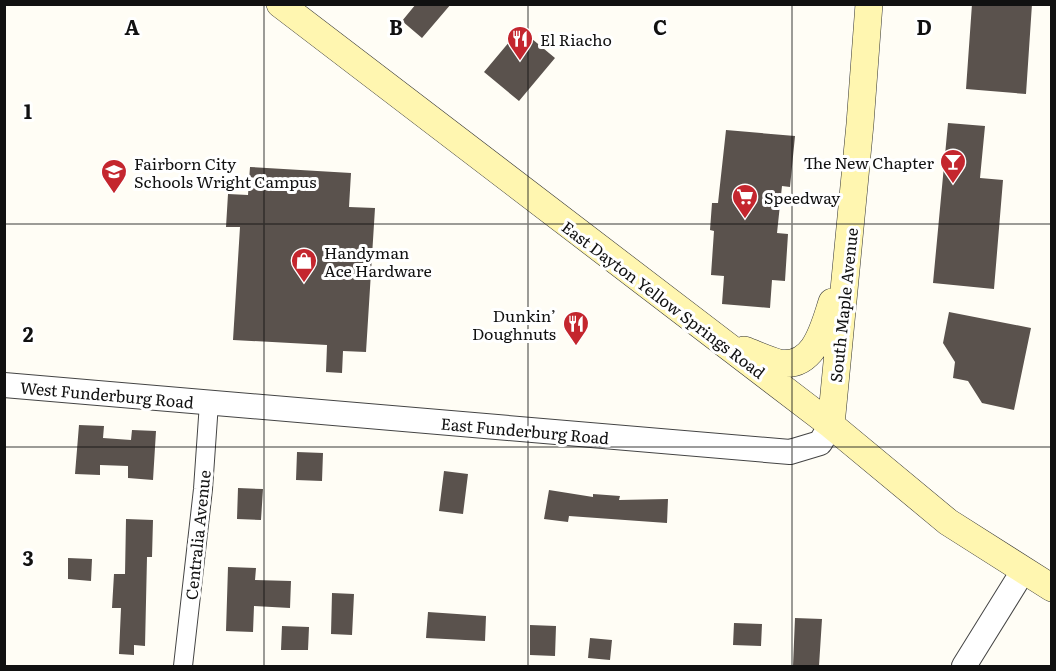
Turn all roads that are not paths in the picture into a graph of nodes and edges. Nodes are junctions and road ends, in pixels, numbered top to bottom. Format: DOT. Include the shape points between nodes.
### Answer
graph roads {
  1 [pos="280,4"];
  2 [pos="869,4"];
  3 [pos="847,258"];
  4 [pos="715,339"];
  5 [pos="4,386"];
  6 [pos="209,403"];
  7 [pos="831,425"];
  8 [pos="1023,571"];
  9 [pos="1052,588"];
  10 [pos="183,666"];
  11 [pos="964,666"];
  1 -- 4 [label="main road, East Dayton Yellow Springs Road"];
  2 -- 3 [label="main road, South Maple Avenue"];
  3 -- 4 [label="main road" via="819,341 804,357 778,362"];
  3 -- 7 [label="main road, South Maple Avenue"];
  4 -- 7 [label="main road, East Dayton Yellow Springs Road"];
  5 -- 6 [label="street, West Funderburg Road"];
  6 -- 7 [label="street, East Funderburg Road" via="790,452 820,443"];
  6 -- 10 [label="street, Centralia Avenue"];
  7 -- 8 [label="main road, East Dayton Yellow Springs Road" via="948,522"];
  8 -- 9 [label="main road, East Dayton Yellow Springs Road"];
  8 -- 11 [label="street"];
}
